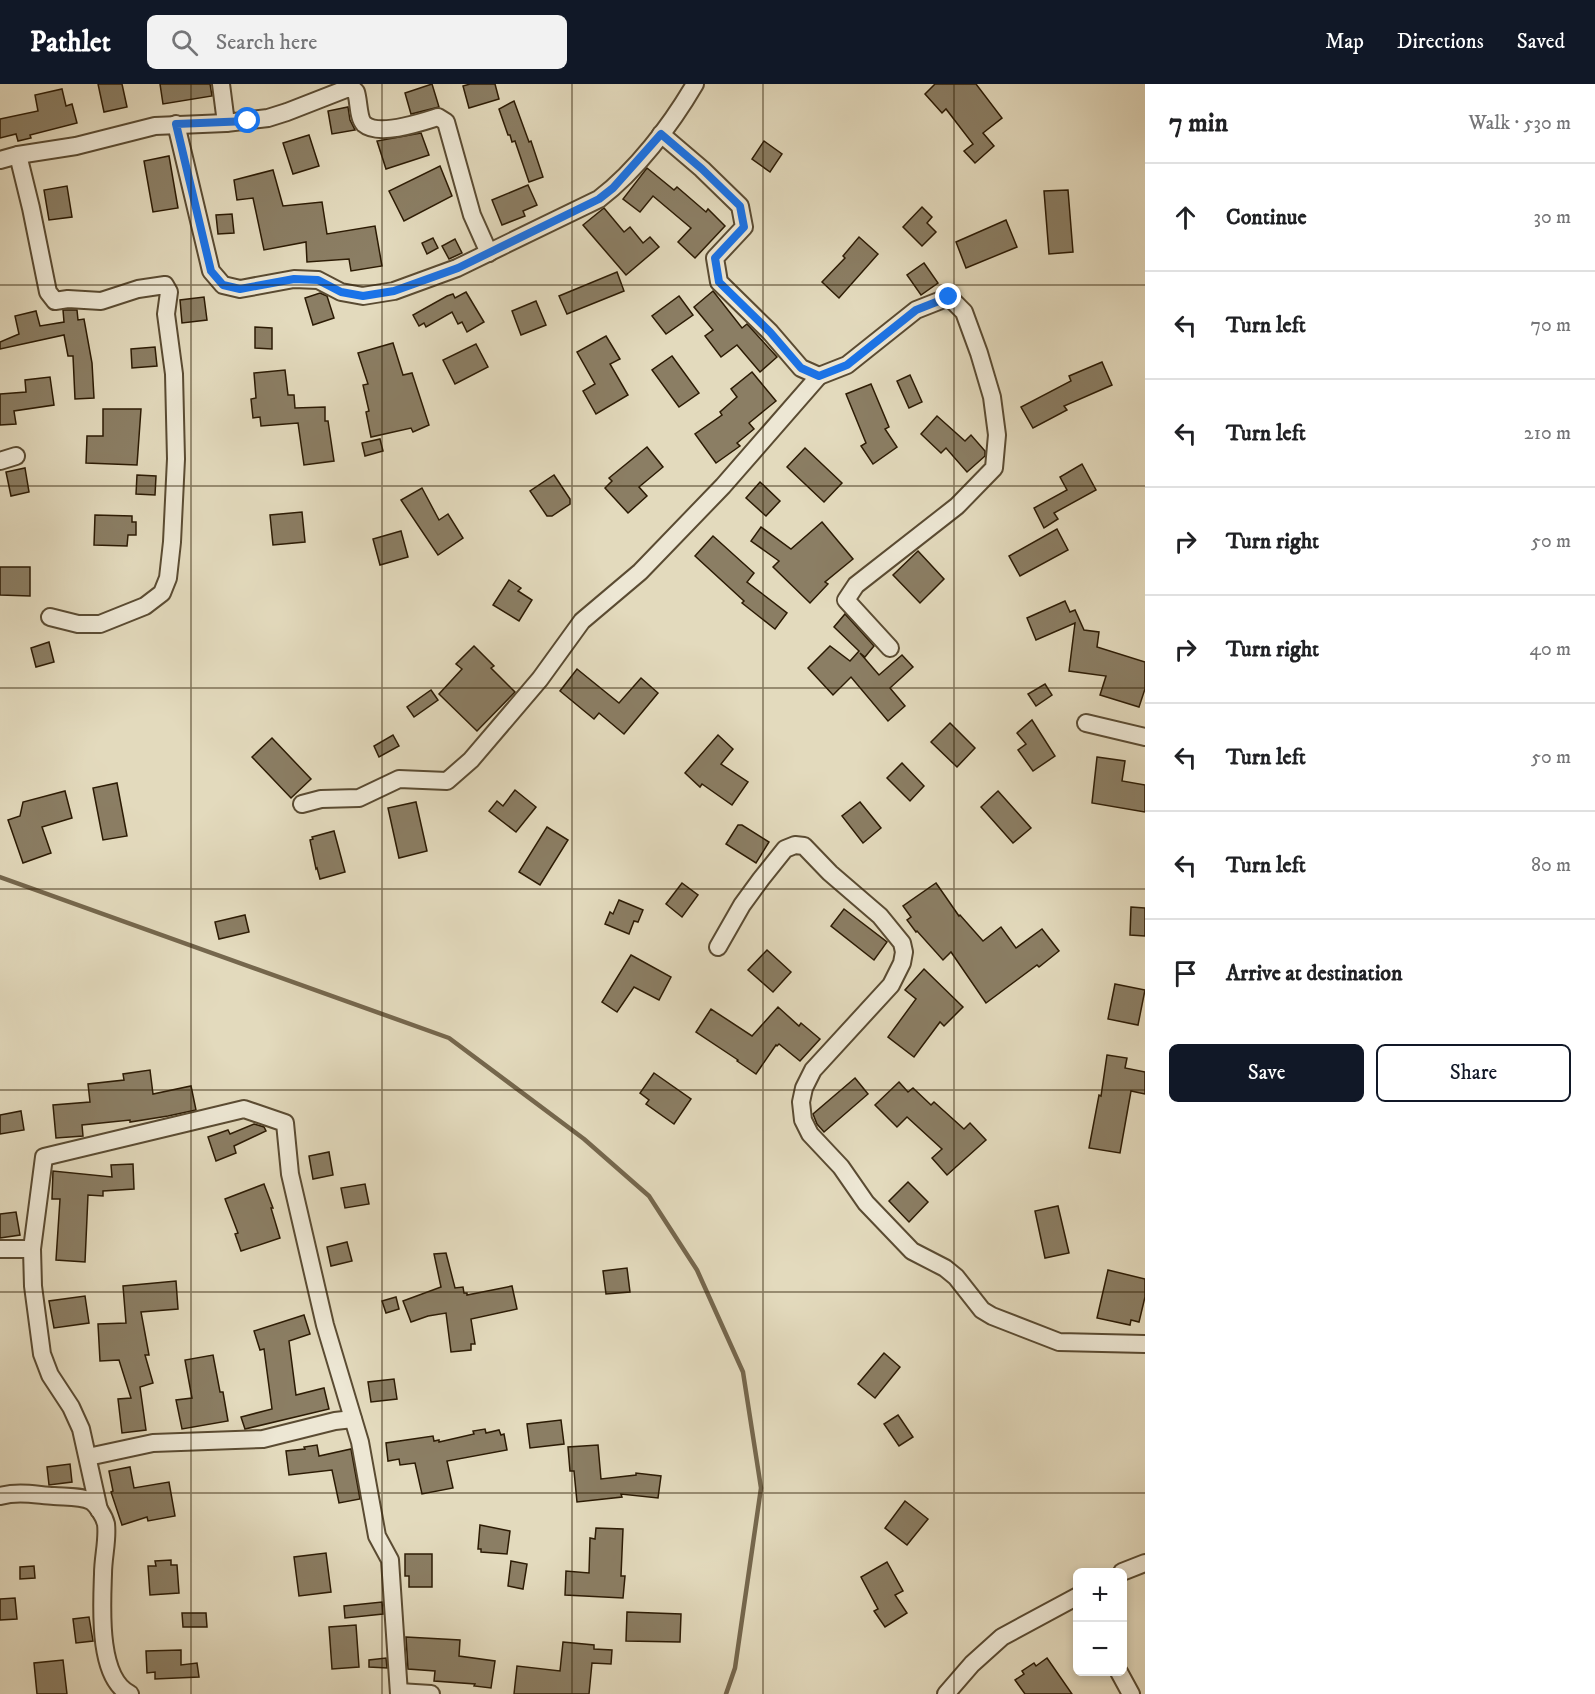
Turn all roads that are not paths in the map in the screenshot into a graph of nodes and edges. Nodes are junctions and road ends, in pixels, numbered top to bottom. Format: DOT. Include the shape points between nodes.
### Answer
graph roads {
  1 [pos="221,84"];
  2 [pos="694,84"];
  3 [pos="226,123"];
  4 [pos="176,124"];
  5 [pos="661,134"];
  6 [pos="18,156"];
  7 [pos="0,160"];
  8 [pos="489,253"];
  9 [pos="819,376"];
  10 [pos="50,617"];
  11 [pos="890,648"];
  12 [pos="1086,723"];
  13 [pos="1145,737"];
  14 [pos="302,804"];
  15 [pos="718,947"];
  16 [pos="0,1249"];
  17 [pos="32,1249"];
  18 [pos="1145,1344"];
  19 [pos="353,1419"];
  20 [pos="88,1457"];
  21 [pos="0,1496"];
  22 [pos="99,1510"];
  23 [pos="1145,1563"];
  24 [pos="1127,1570"];
  25 [pos="1073,1598"];
  26 [pos="1122,1676"];
  27 [pos="125,1693"];
  28 [pos="399,1693"];
  29 [pos="431,1694"];
  30 [pos="946,1694"];
  31 [pos="1131,1694"];
  1 -- 3 [label="street"];
  2 -- 5 [label="street"];
  3 -- 4 [label="street"];
  3 -- 8 [label="street" via="287,112 346,89 356,92 361,119 373,128 408,127 438,117 446,122 472,215"];
  4 -- 6 [label="street"];
  4 -- 8 [label="street" via="211,271 223,285 240,289 294,279 318,280 341,292 363,296 394,291"];
  5 -- 8 [label="street" via="599,199"];
  5 -- 9 [label="street" via="740,206 744,227 715,258 719,282 801,368"];
  6 -- 7 [label="street"];
  6 -- 10 [label="street" via="48,292 55,301 101,301 165,285 169,292 166,314 174,374 176,459 168,578 162,593 145,606 100,624 78,624"];
  9 -- 11 [label="street" via="847,365 916,310 949,297 964,312 992,397 997,435 994,468 957,506 856,585 846,600"];
  9 -- 14 [label="street" via="723,486 640,572 582,621 492,736 447,781 399,779 358,798"];
  12 -- 13 [label="street"];
  15 -- 18 [label="street" via="761,879 785,849 795,845 804,846 880,916 902,943 902,963 891,985 813,1071 801,1102 810,1134 841,1167 866,1203 912,1251 956,1277 982,1310 1059,1342"];
  16 -- 17 [label="street"];
  17 -- 19 [label="street" via="44,1156 244,1109 285,1123 290,1174"];
  17 -- 20 [label="street" via="42,1354 81,1429"];
  19 -- 20 [label="street" via="263,1439 153,1443"];
  19 -- 28 [label="street" via="377,1536 390,1560"];
  20 -- 22 [label="street"];
  21 -- 22 [label="street" via="23,1493 80,1498 92,1502"];
  22 -- 27 [label="street" via="106,1533 103,1640 111,1673"];
  23 -- 24 [label="street"];
  25 -- 30 [label="street" via="1002,1637"];
  26 -- 31 [label="street"];
  28 -- 29 [label="street"];
}
